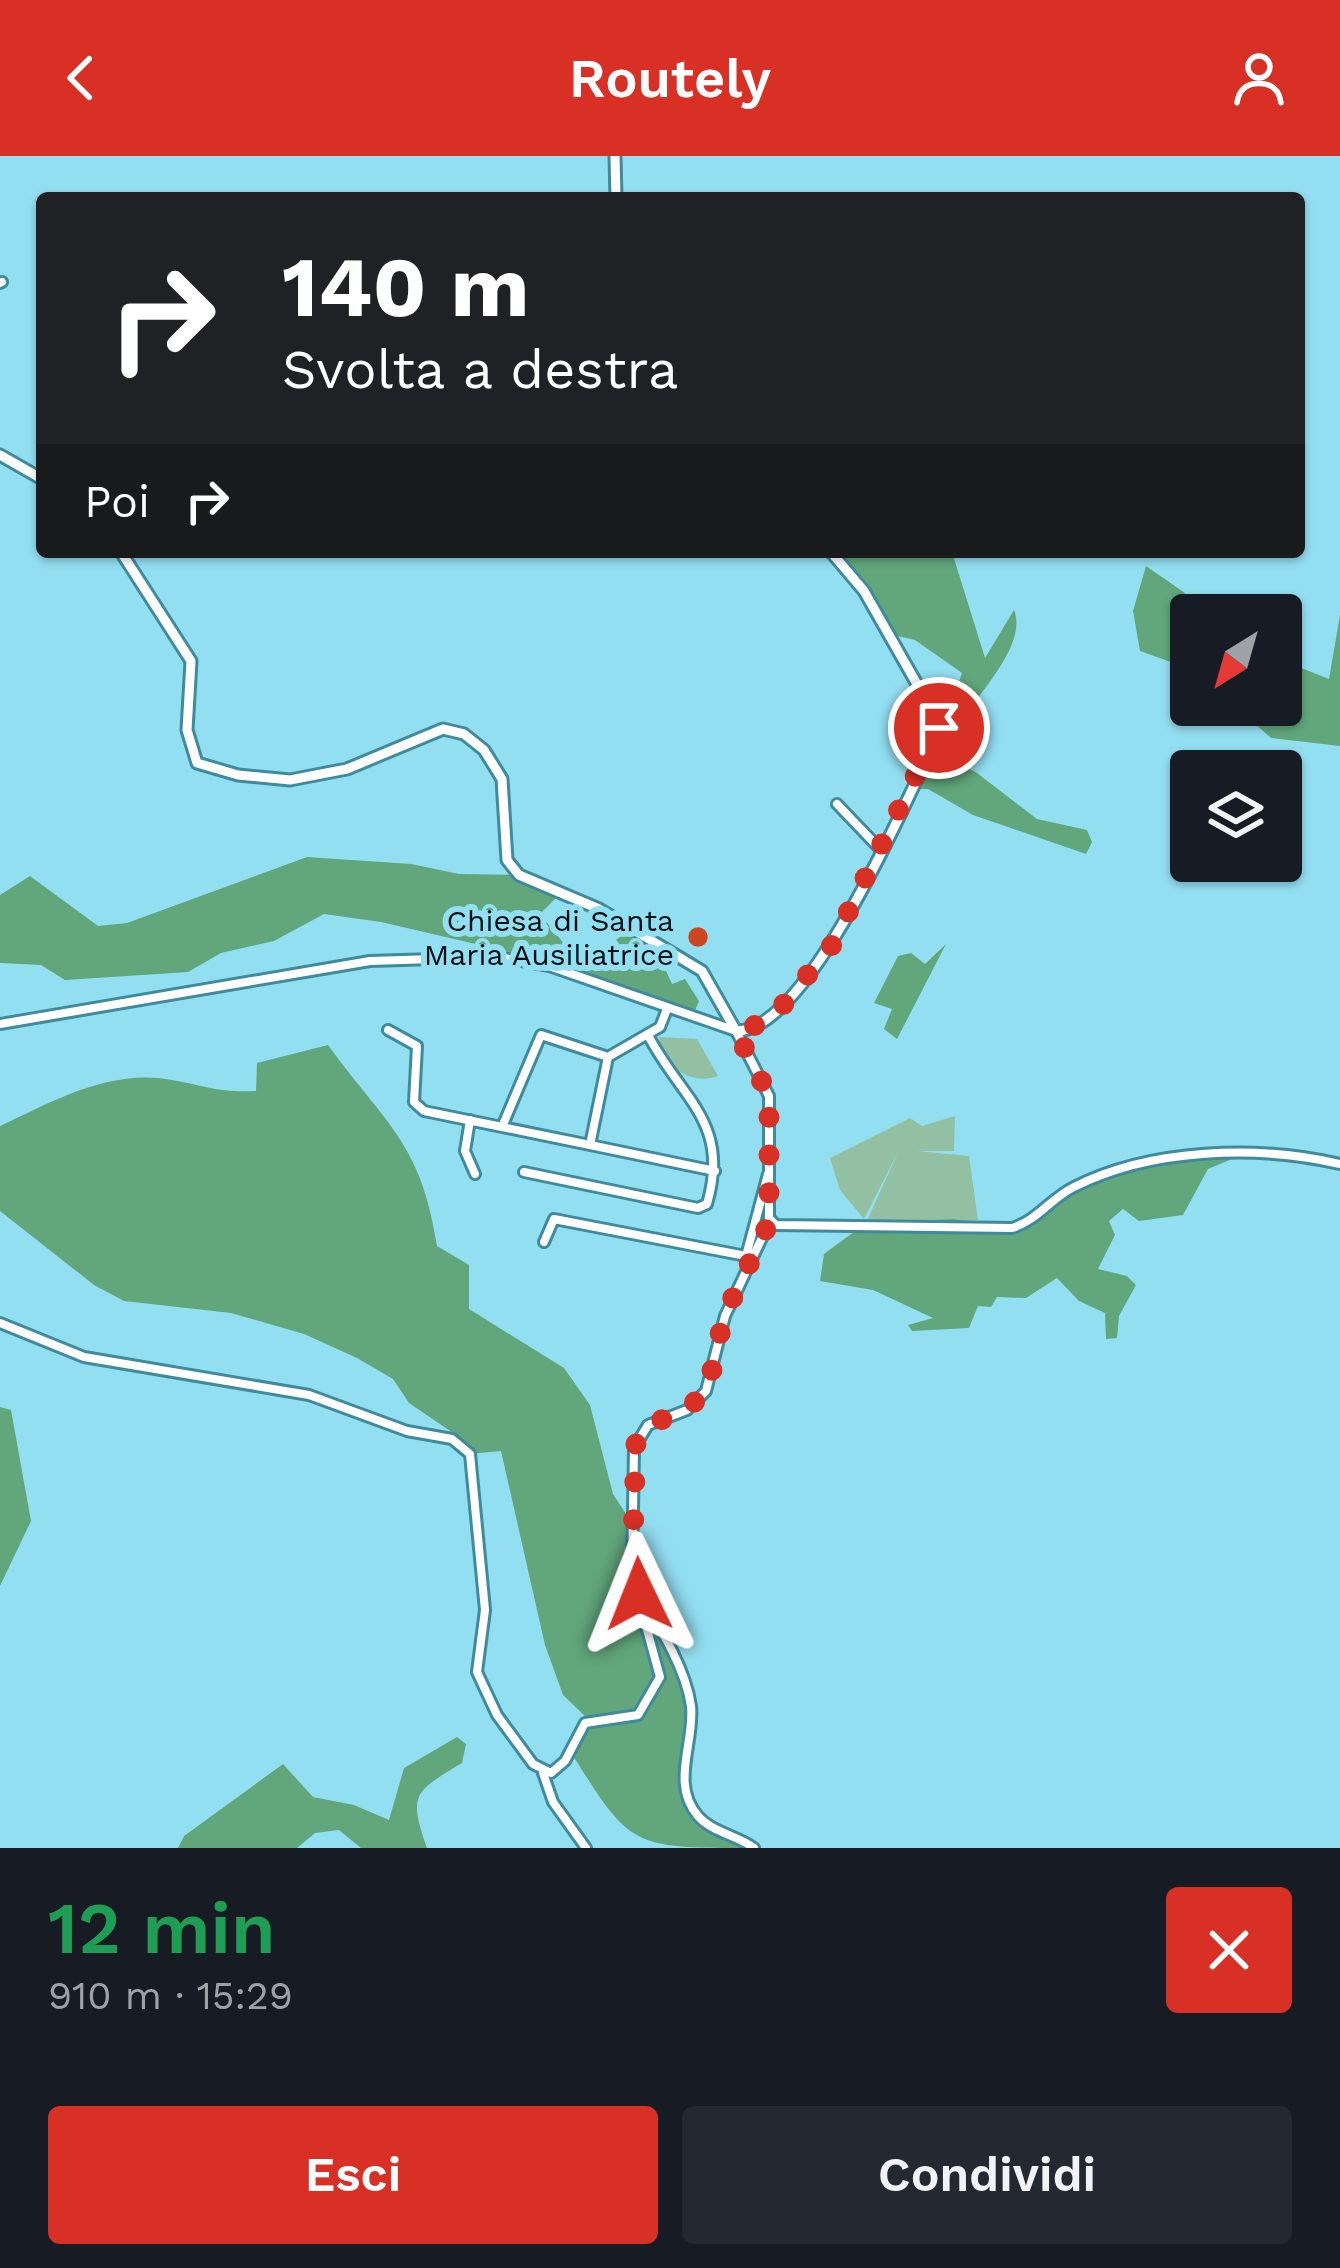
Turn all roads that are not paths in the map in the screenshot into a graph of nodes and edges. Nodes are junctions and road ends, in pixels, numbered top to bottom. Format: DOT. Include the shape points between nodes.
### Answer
graph roads {
  1 [pos="615,156"];
  2 [pos="616,192"];
  3 [pos="0,455"];
  4 [pos="36,476"];
  5 [pos="125,558"];
  6 [pos="836,558"];
  7 [pos="837,804"];
  8 [pos="880,849"];
  9 [pos="668,1009"];
  10 [pos="0,1024"];
  11 [pos="388,1030"];
  12 [pos="736,1031"];
  13 [pos="648,1035"];
  14 [pos="608,1058"];
  15 [pos="470,1120"];
  16 [pos="502,1127"];
  17 [pos="590,1145"];
  18 [pos="1340,1164"];
  19 [pos="772,1168"];
  20 [pos="715,1171"];
  21 [pos="524,1172"];
  22 [pos="475,1174"];
  23 [pos="768,1216"];
  24 [pos="544,1242"];
  25 [pos="0,1323"];
  26 [pos="642,1602"];
  27 [pos="542,1772"];
  28 [pos="586,1848"];
  29 [pos="754,1848"];
  1 -- 2 [label="street"];
  3 -- 4 [label="street"];
  5 -- 12 [label="street" via="190,661 187,730 197,763 290,780 347,769 443,729 464,734 502,779 507,860 518,874 599,909 702,971"];
  6 -- 8 [label="street" via="864,591 939,728"];
  7 -- 8 [label="street"];
  8 -- 12 [label="street" via="847,922 795,992 760,1028"];
  9 -- 10 [label="street" via="534,962 466,957 370,961"];
  9 -- 12 [label="street"];
  9 -- 13 [label="street"];
  11 -- 15 [label="street" via="417,1046 414,1102"];
  12 -- 19 [label="street" via="766,1085"];
  13 -- 14 [label="street"];
  13 -- 20 [label="street" via="708,1126"];
  14 -- 16 [label="street" via="542,1035"];
  14 -- 17 [label="street"];
  15 -- 16 [label="street"];
  15 -- 22 [label="street" via="465,1151"];
  16 -- 17 [label="street"];
  17 -- 20 [label="street"];
  18 -- 23 [label="street" via="1270,1151 1155,1162 1074,1187 1012,1228 776,1225"];
  19 -- 23 [label="street"];
  19 -- 24 [label="street" via="746,1256 554,1220"];
  20 -- 21 [label="street" via="707,1204 698,1208"];
  23 -- 26 [label="street" via="724,1316 708,1388 687,1410 648,1425 636,1442 632,1575"];
  25 -- 27 [label="street" via="84,1357 309,1395 462,1444 470,1454 485,1610 477,1672 497,1715"];
  26 -- 27 [label="street" via="659,1660 651,1700 628,1720 585,1723 561,1765"];
  26 -- 29 [label="street" via="674,1654 691,1707 683,1778 694,1812"];
  27 -- 28 [label="street"];
}
